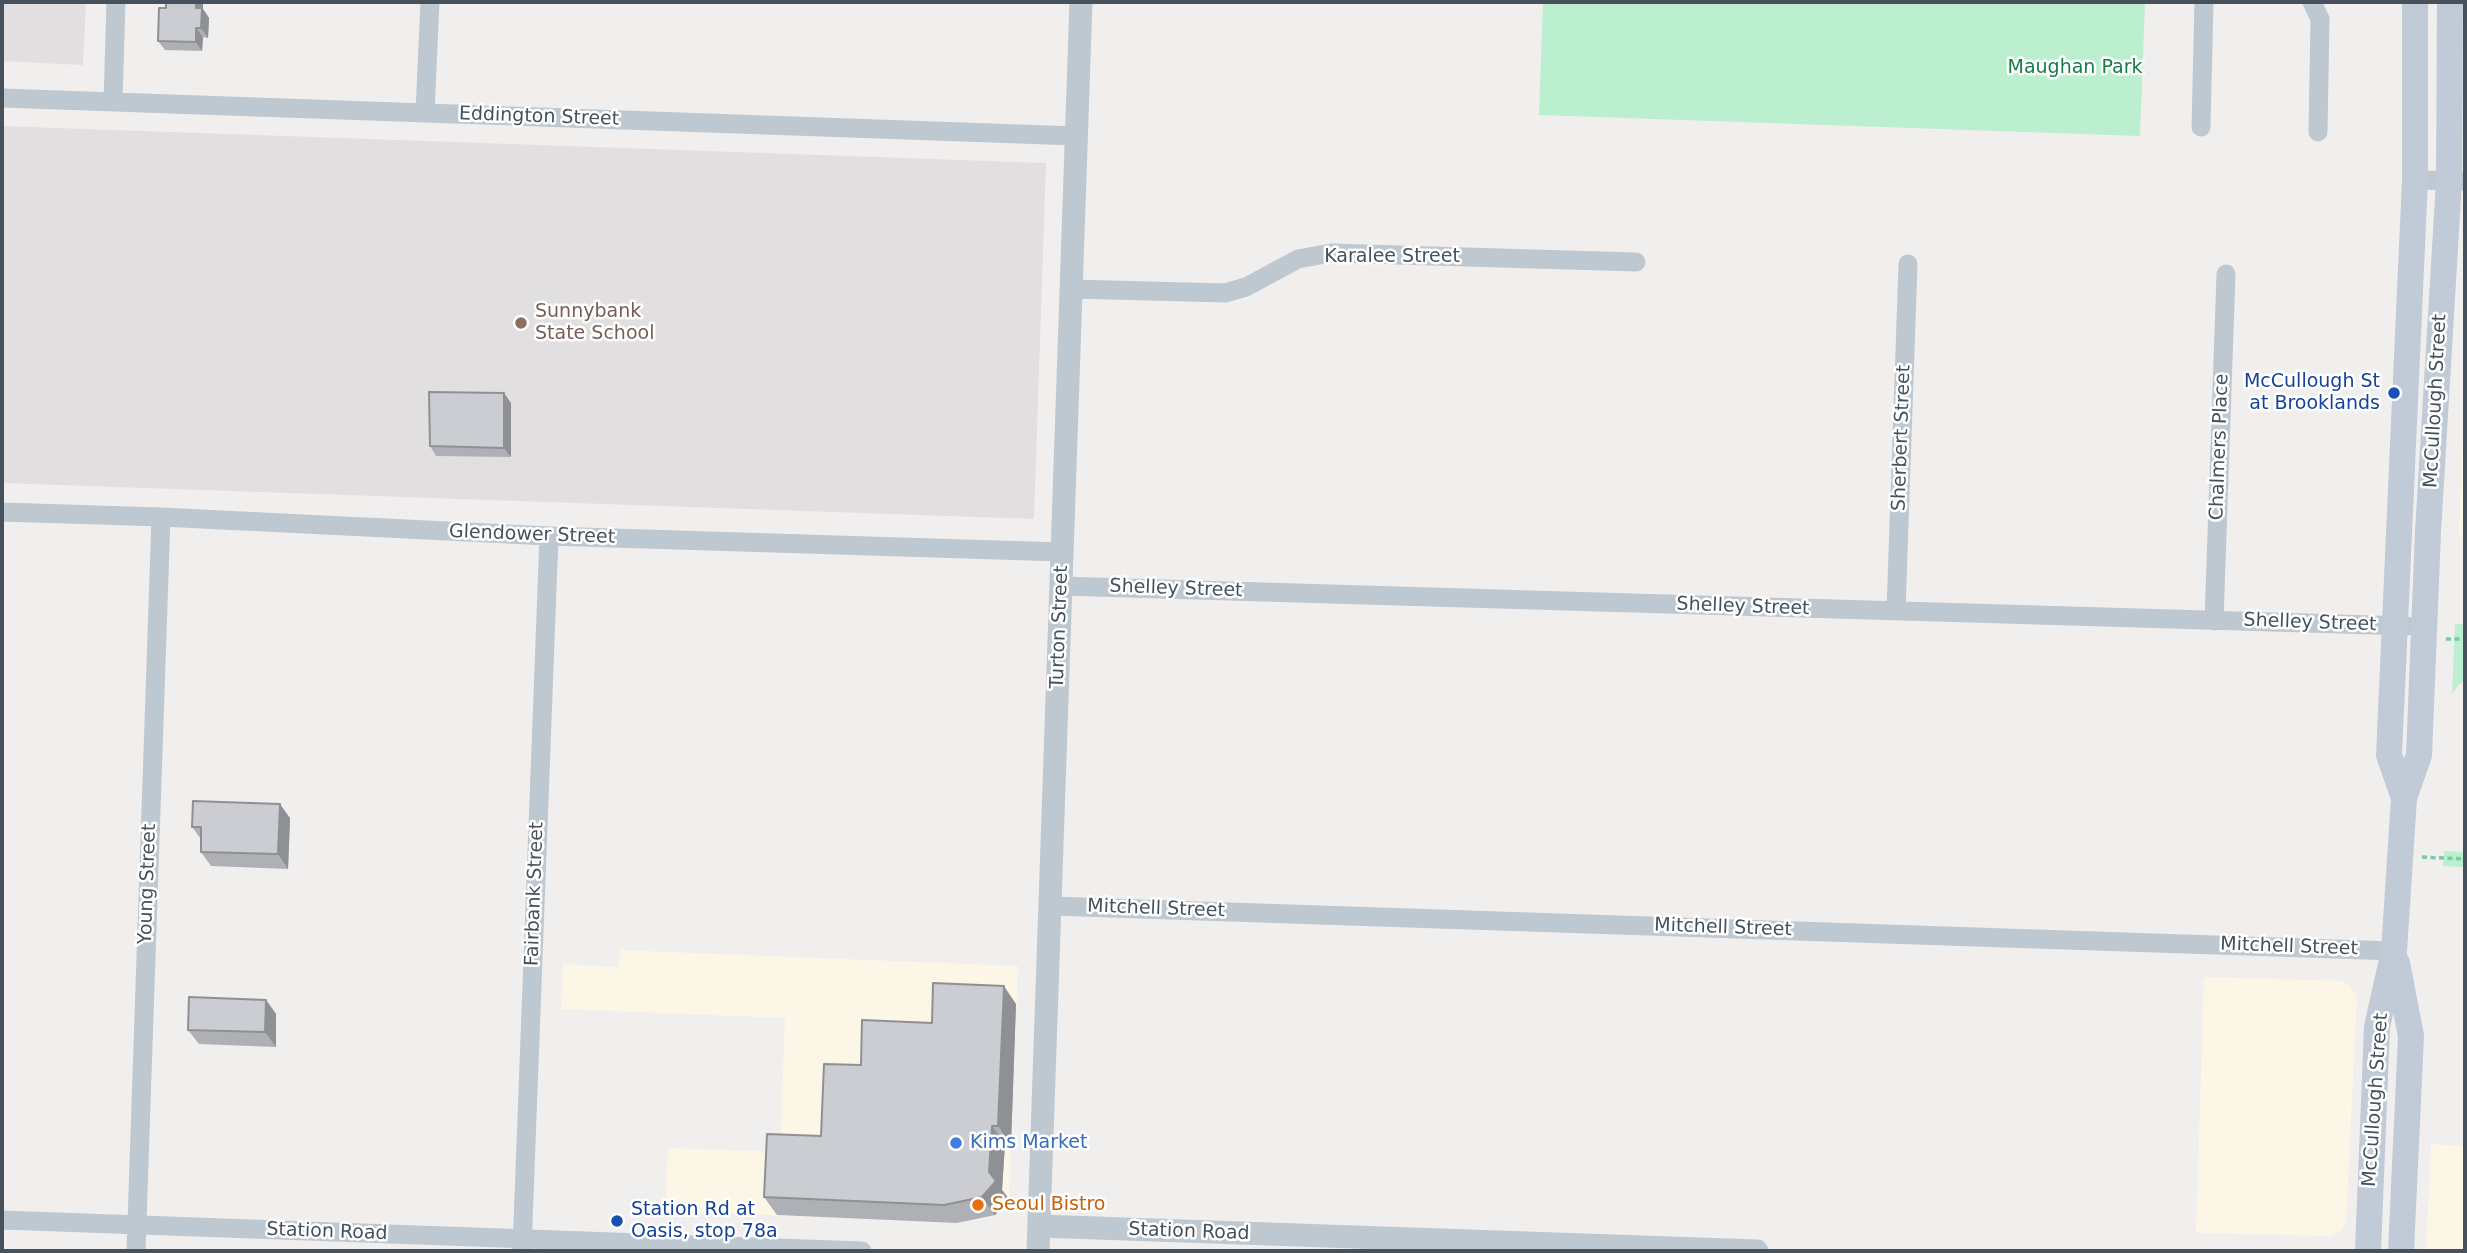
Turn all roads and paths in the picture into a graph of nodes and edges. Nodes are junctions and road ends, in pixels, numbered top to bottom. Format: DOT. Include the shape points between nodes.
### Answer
graph roads {
  1 [pos="116,2"];
  2 [pos="430,2"];
  3 [pos="1081,2"];
  4 [pos="2204,2"];
  5 [pos="2312,2"];
  6 [pos="2415,2"];
  7 [pos="2450,2"];
  8 [pos="2,98"];
  9 [pos="113,102"];
  10 [pos="425,113"];
  11 [pos="2202,127"];
  12 [pos="2318,132"];
  13 [pos="1076,136"];
  14 [pos="2415,180"];
  15 [pos="2457,181"];
  16 [pos="1636,262"];
  17 [pos="1908,264"];
  18 [pos="2226,274"];
  19 [pos="1072,289"];
  20 [pos="2,512"];
  21 [pos="161,517"];
  22 [pos="549,537"];
  23 [pos="1062,552"];
  24 [pos="1061,586"];
  25 [pos="1896,611"];
  26 [pos="2214,621"];
  27 [pos="2396,626"];
  28 [pos="2434,633"];
  29 [pos="2465,639"];
  30 [pos="2403,798"];
  31 [pos="2400,856"];
  32 [pos="2465,859"];
  33 [pos="1051,906"];
  34 [pos="2394,951"];
  35 [pos="2,1220"];
  36 [pos="136,1225"];
  37 [pos="1039,1226"];
  38 [pos="522,1245"];
  39 [pos="1484,1247"];
  40 [pos="136,1251"];
  41 [pos="862,1251"];
  42 [pos="1038,1251"];
  43 [pos="1758,1251"];
  44 [pos="2368,1251"];
  45 [pos="2401,1251"];
  1 -- 9 [label="street"];
  2 -- 10 [label="street"];
  3 -- 13 [label="street, Turton Street"];
  4 -- 11 [label="street"];
  5 -- 12 [label="street" via="2320,19"];
  6 -- 14 [label="main road, McCullough Street"];
  7 -- 15 [label="main road, McCullough Street"];
  8 -- 9 [label="street, Eddington Street"];
  9 -- 10 [label="street, Eddington Street"];
  10 -- 13 [label="street, Eddington Street"];
  13 -- 19 [label="street, Turton Street"];
  14 -- 15 [label="street"];
  14 -- 27 [label="main road, McCullough Street"];
  15 -- 28 [label="main road, McCullough Street" via="2428,532"];
  16 -- 19 [label="street, Karalee Street" via="1331,253 1298,259 1225,293"];
  17 -- 25 [label="street, Sherbert Street"];
  18 -- 26 [label="street, Chalmers Place"];
  19 -- 23 [label="street, Turton Street"];
  20 -- 21 [label="street, Glendower Street"];
  21 -- 22 [label="street, Glendower Street"];
  21 -- 36 [label="street, Young Street"];
  22 -- 23 [label="street, Glendower Street"];
  22 -- 38 [label="street, Fairbank Street"];
  23 -- 24 [label="street, Turton Street"];
  24 -- 25 [label="street, Shelley Street"];
  24 -- 33 [label="street, Turton Street"];
  25 -- 26 [label="street, Shelley Street"];
  26 -- 27 [label="street, Shelley Street"];
  27 -- 28 [label="street, Shelley Street"];
  27 -- 30 [label="main road, McCullough Street" via="2389,755"];
  28 -- 29 [label="path"];
  28 -- 30 [label="main road, McCullough Street" via="2419,755"];
  30 -- 31 [label="main road, McCullough Street"];
  31 -- 32 [label="path"];
  31 -- 34 [label="main road, McCullough Street"];
  33 -- 34 [label="street, Mitchell Street"];
  33 -- 37 [label="street, Turton Street"];
  34 -- 44 [label="main road, McCullough Street" via="2377,1027"];
  34 -- 45 [label="main road, McCullough Street" via="2411,1036"];
  35 -- 36 [label="street, Station Road"];
  36 -- 38 [label="street, Station Road"];
  36 -- 40 [label="street, Young Street"];
  37 -- 39 [label="street, Station Road"];
  37 -- 42 [label="street, Turton Street"];
  38 -- 41 [label="street, Station Road"];
  39 -- 43 [label="street, Station Road"];
}
